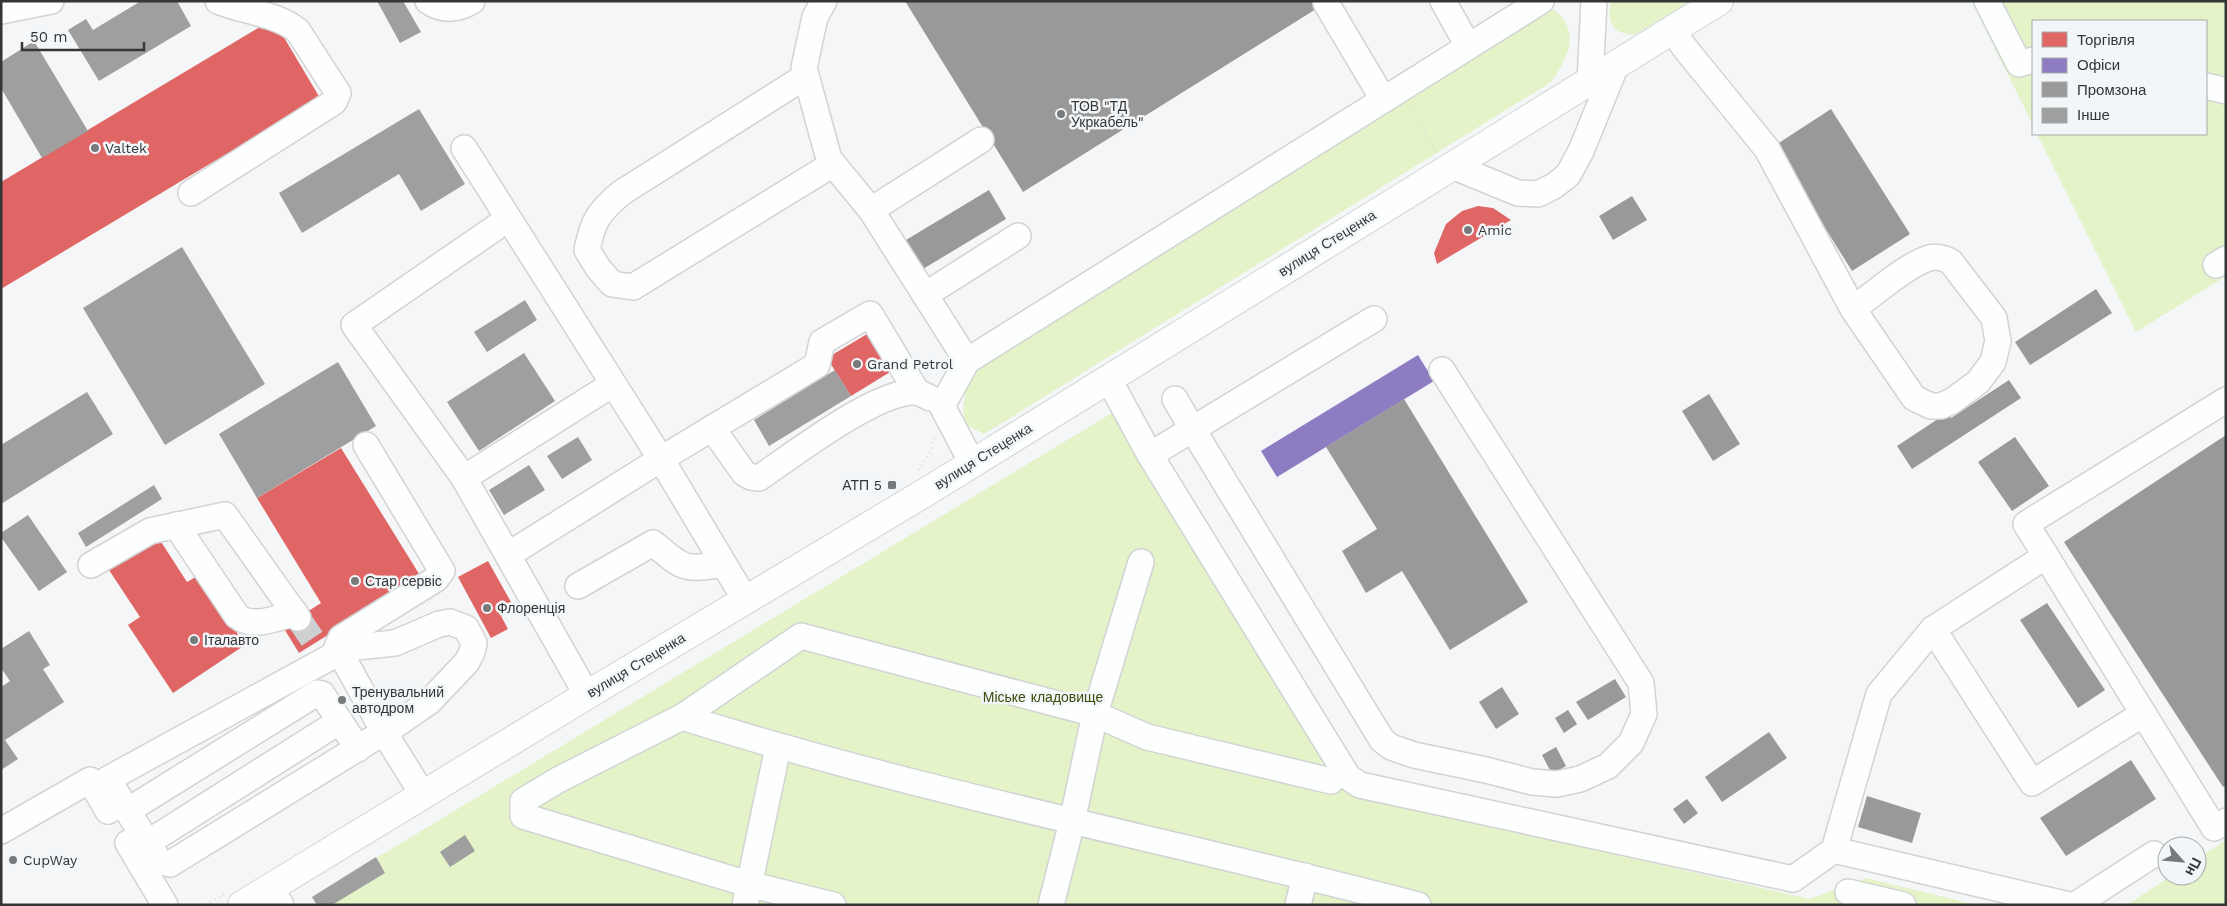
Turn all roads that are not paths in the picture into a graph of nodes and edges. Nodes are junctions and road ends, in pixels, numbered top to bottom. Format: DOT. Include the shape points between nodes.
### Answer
graph roads {
  1 [pos="51,1"];
  2 [pos="218,1"];
  3 [pos="428,1"];
  4 [pos="472,1"];
  5 [pos="824,1"];
  6 [pos="1443,1"];
  7 [pos="1541,1"];
  8 [pos="1594,1"];
  9 [pos="1719,1"];
  10 [pos="1987,1"];
  11 [pos="1326,3"];
  12 [pos="1,11"];
  13 [pos="1673,30"];
  14 [pos="1468,46"];
  15 [pos="2032,60"];
  16 [pos="1616,65"];
  17 [pos="806,76"];
  18 [pos="1590,81"];
  19 [pos="2207,86"];
  20 [pos="2226,91"];
  21 [pos="1383,99"];
  22 [pos="982,140"];
  23 [pos="464,148"];
  24 [pos="833,164"];
  25 [pos="1452,166"];
  26 [pos="191,193"];
  27 [pos="870,210"];
  28 [pos="508,219"];
  29 [pos="1018,236"];
  30 [pos="925,295"];
  31 [pos="1853,309"];
  32 [pos="1374,319"];
  33 [pos="967,361"];
  34 [pos="1442,370"];
  35 [pos="1108,378"];
  36 [pos="613,384"];
  37 [pos="917,392"];
  38 [pos="1175,398"];
  39 [pos="2226,400"];
  40 [pos="942,406"];
  41 [pos="712,428"];
  42 [pos="1193,430"];
  43 [pos="366,445"];
  44 [pos="1150,455"];
  45 [pos="661,459"];
  46 [pos="972,463"];
  47 [pos="464,478"];
  48 [pos="176,525"];
  49 [pos="508,555"];
  50 [pos="2046,556"];
  51 [pos="1141,562"];
  52 [pos="724,564"];
  53 [pos="91,565"];
  54 [pos="578,586"];
  55 [pos="746,601"];
  56 [pos="1933,629"];
  57 [pos="327,651"];
  58 [pos="586,695"];
  59 [pos="1094,714"];
  60 [pos="2143,714"];
  61 [pos="682,716"];
  62 [pos="340,721"];
  63 [pos="384,732"];
  64 [pos="778,747"];
  65 [pos="358,748"];
  66 [pos="1331,781"];
  67 [pos="423,794"];
  68 [pos="119,808"];
  69 [pos="2226,821"];
  70 [pos="1072,822"];
  71 [pos="1,831"];
  72 [pos="147,842"];
  73 [pos="1834,850"];
  74 [pos="2154,854"];
  75 [pos="1305,876"];
  76 [pos="1848,892"];
  77 [pos="747,894"];
  78 [pos="276,896"];
  79 [pos="165,905"];
  80 [pos="242,905"];
  81 [pos="834,905"];
  82 [pos="1052,905"];
  83 [pos="1298,905"];
  84 [pos="1418,905"];
  85 [pos="1903,905"];
  86 [pos="2069,905"];
  87 [pos="2076,905"];
  1 -- 12 [label="lane"];
  2 -- 26 [label="lane" via="282,20 298,31 338,93 334,102"];
  3 -- 4 [label="lane" via="450,9"];
  5 -- 17 [label="lane" via="815,16 804,68"];
  6 -- 14 [label="lane"];
  7 -- 14 [label="lane"];
  8 -- 18 [label="lane"];
  9 -- 13 [label="main road, вулиця Стеценка"];
  10 -- 15 [label="lane" via="2018,64"];
  11 -- 21 [label="lane"];
  13 -- 16 [label="main road, вулиця Стеценка"];
  13 -- 31 [label="lane" via="1767,149"];
  14 -- 21 [label="lane"];
  16 -- 18 [label="main road, вулиця Стеценка"];
  16 -- 25 [label="lane" via="1581,151 1568,175 1554,186 1538,194 1518,193"];
  17 -- 24 [label="lane" via="828,159"];
  17 -- 24 [label="lane" via="621,193 600,211 591,229 587,250 612,284 633,287"];
  18 -- 25 [label="main road, вулиця Стеценка"];
  19 -- 20 [label="lane"];
  21 -- 33 [label="lane"];
  22 -- 27 [label="lane"];
  23 -- 28 [label="lane"];
  24 -- 27 [label="lane"];
  25 -- 35 [label="main road, вулиця Стеценка"];
  27 -- 30 [label="lane"];
  28 -- 36 [label="lane"];
  28 -- 47 [label="lane" via="354,325"];
  29 -- 30 [label="lane"];
  30 -- 33 [label="lane"];
  31 -- 31 [label="lane" via="1914,398 1923,404 1940,406 1952,401 1978,382 1997,351 1994,318 1945,258 1930,257"];
  32 -- 42 [label="lane"];
  33 -- 40 [label="lane"];
  34 -- 42 [label="lane" via="1641,683 1644,714 1631,743 1608,766 1580,779 1557,784 1532,782 1401,752 1382,740"];
  35 -- 44 [label="lane"];
  35 -- 46 [label="main road, вулиця Стеценка"];
  36 -- 45 [label="lane"];
  36 -- 47 [label="lane"];
  37 -- 40 [label="lane"];
  37 -- 41 [label="lane" via="897,395 864,408 758,478 744,473"];
  37 -- 41 [label="lane" via="870,314 822,342 817,365"];
  38 -- 42 [label="lane"];
  39 -- 50 [label="lane" via="2026,524"];
  40 -- 46 [label="lane"];
  41 -- 45 [label="lane"];
  42 -- 44 [label="lane"];
  43 -- 57 [label="lane" via="442,571 436,578 341,638 336,647"];
  44 -- 73 [label="lane" via="1348,776 1360,785 1793,879"];
  45 -- 49 [label="lane"];
  45 -- 52 [label="lane"];
  46 -- 55 [label="main road, вулиця Стеценка"];
  47 -- 49 [label="lane"];
  48 -- 48 [label="lane" via="237,616 257,622 296,616 225,515"];
  48 -- 53 [label="lane" via="150,531"];
  49 -- 58 [label="lane"];
  50 -- 56 [label="lane"];
  50 -- 60 [label="lane"];
  51 -- 59 [label="lane"];
  52 -- 54 [label="lane" via="700,568 679,565 653,543"];
  52 -- 55 [label="lane"];
  55 -- 58 [label="main road, вулиця Стеценка"];
  56 -- 60 [label="lane" via="2032,783"];
  56 -- 73 [label="lane" via="1879,694"];
  57 -- 63 [label="lane"];
  57 -- 63 [label="lane" via="396,643 450,622 466,628 471,635 474,643 472,652 454,678 429,702"];
  57 -- 68 [label="lane" via="108,779"];
  58 -- 67 [label="main road, вулиця Стеценка"];
  59 -- 61 [label="lane" via="801,636"];
  59 -- 66 [label="lane" via="1148,737"];
  59 -- 70 [label="lane"];
  60 -- 69 [label="lane" via="2214,828"];
  61 -- 64 [label="lane"];
  61 -- 77 [label="lane" via="523,801 523,816"];
  62 -- 65 [label="lane"];
  62 -- 68 [label="lane" via="322,694 317,694"];
  62 -- 72 [label="lane"];
  63 -- 65 [label="lane"];
  63 -- 67 [label="lane"];
  64 -- 70 [label="lane"];
  64 -- 77 [label="lane"];
  65 -- 72 [label="lane" via="170,864 159,861"];
  67 -- 78 [label="main road, вулиця Стеценка"];
  68 -- 71 [label="lane" via="90,780"];
  68 -- 72 [label="lane"];
  68 -- 79 [label="lane"];
  70 -- 75 [label="lane"];
  70 -- 82 [label="lane"];
  73 -- 86 [label="lane"];
  74 -- 87 [label="lane"];
  75 -- 83 [label="lane"];
  75 -- 84 [label="lane"];
  76 -- 85 [label="lane"];
  77 -- 81 [label="lane"];
  78 -- 80 [label="main road, вулиця Стеценка"];
}
